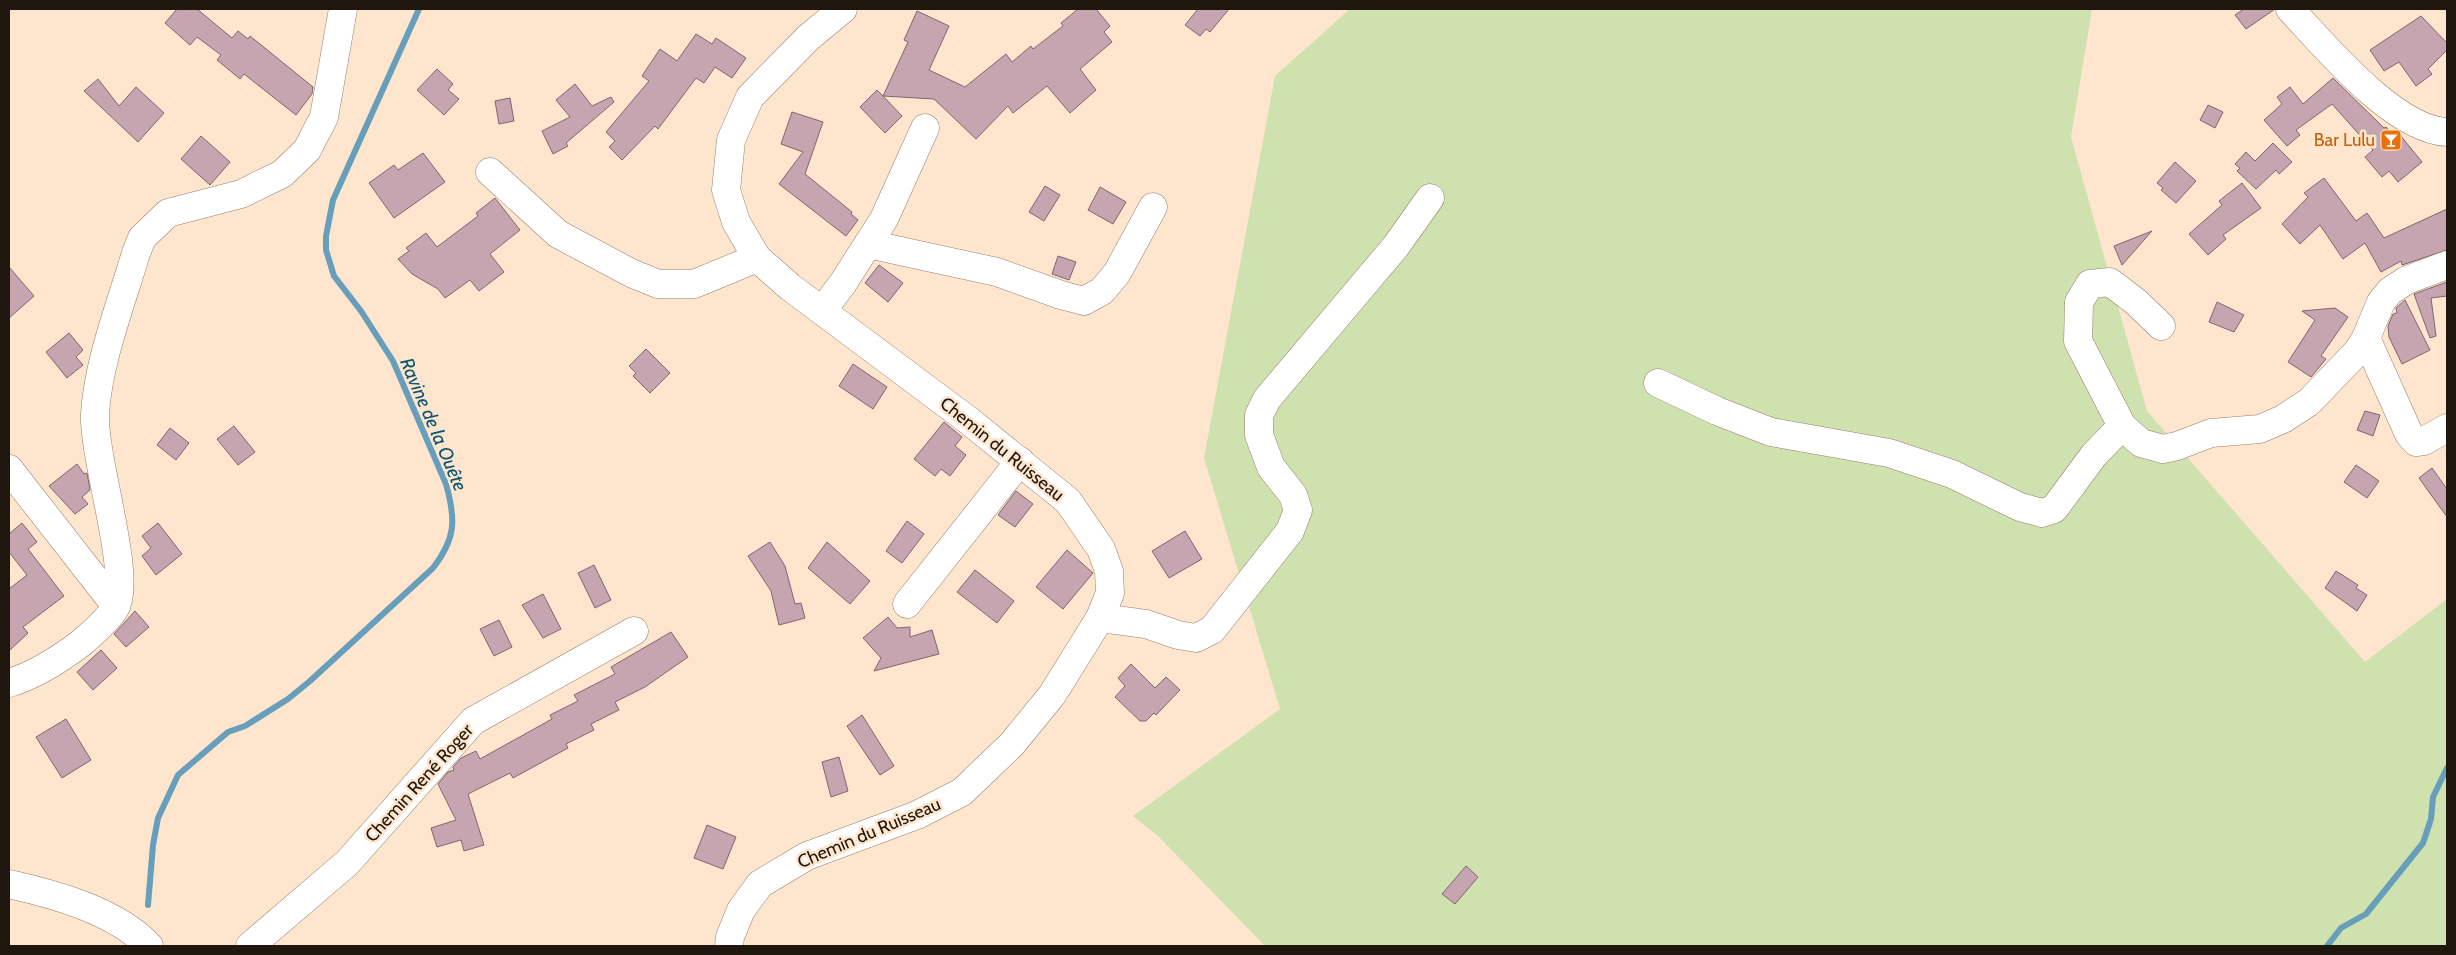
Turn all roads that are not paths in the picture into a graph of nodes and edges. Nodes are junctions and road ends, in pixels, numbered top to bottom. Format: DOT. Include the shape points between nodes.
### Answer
graph roads {
  1 [pos="343,9"];
  2 [pos="843,9"];
  3 [pos="2290,9"];
  4 [pos="924,128"];
  5 [pos="2447,132"];
  6 [pos="490,172"];
  7 [pos="1430,198"];
  8 [pos="1153,207"];
  9 [pos="868,244"];
  10 [pos="758,258"];
  11 [pos="2447,265"];
  12 [pos="822,311"];
  13 [pos="2161,326"];
  14 [pos="2366,338"];
  15 [pos="1658,383"];
  16 [pos="2122,426"];
  17 [pos="2447,428"];
  18 [pos="1020,461"];
  19 [pos="9,469"];
  20 [pos="907,604"];
  21 [pos="116,606"];
  22 [pos="1100,618"];
  23 [pos="634,631"];
  24 [pos="9,682"];
  25 [pos="9,884"];
  26 [pos="150,946"];
  27 [pos="250,946"];
  28 [pos="729,946"];
  1 -- 21 [label="street" via="324,117 307,150 282,174 241,194 168,213 142,238 136,253 100,378 95,414 96,445 121,573"];
  2 -- 10 [label="street, Chemin du Ruisseau" via="809,37 750,97 731,140 726,190 736,222"];
  3 -- 5 [label="street" via="2356,79 2392,109 2435,132"];
  4 -- 9 [label="street" via="884,219"];
  6 -- 10 [label="street" via="558,234 630,273 658,284 694,284"];
  7 -- 22 [label="street" via="1396,246 1267,400 1258,415 1259,436 1271,467 1293,495 1298,510 1290,531 1241,594 1212,630 1196,638 1146,624"];
  8 -- 9 [label="street" via="1118,273 1102,292 1084,301 997,272"];
  9 -- 12 [label="street"];
  10 -- 12 [label="street, Chemin du Ruisseau"];
  11 -- 14 [label="street" via="2407,280 2390,291 2381,302"];
  12 -- 18 [label="street, Chemin du Ruisseau"];
  13 -- 16 [label="street" via="2110,282 2090,284 2079,302 2078,341"];
  14 -- 16 [label="street" via="2357,352 2309,402 2267,428 2211,433 2163,449 2141,443"];
  14 -- 17 [label="street" via="2409,434 2416,442 2424,442"];
  15 -- 16 [label="street" via="1771,432 1889,453 1952,474 2020,507 2042,513 2054,508 2094,455"];
  18 -- 20 [label="street"];
  18 -- 22 [label="street, Chemin du Ruisseau" via="1068,501 1102,549 1109,571 1110,593"];
  19 -- 21 [label="street"];
  21 -- 24 [label="street" via="95,631 69,652 29,677"];
  22 -- 28 [label="street, Chemin du Ruisseau" via="1052,695 1012,744 962,792 917,815 808,856 760,884 741,910"];
  23 -- 27 [label="street, Chemin René Roger" via="472,722 347,863"];
  25 -- 26 [label="street" via="50,893 82,906 128,929"];
}
